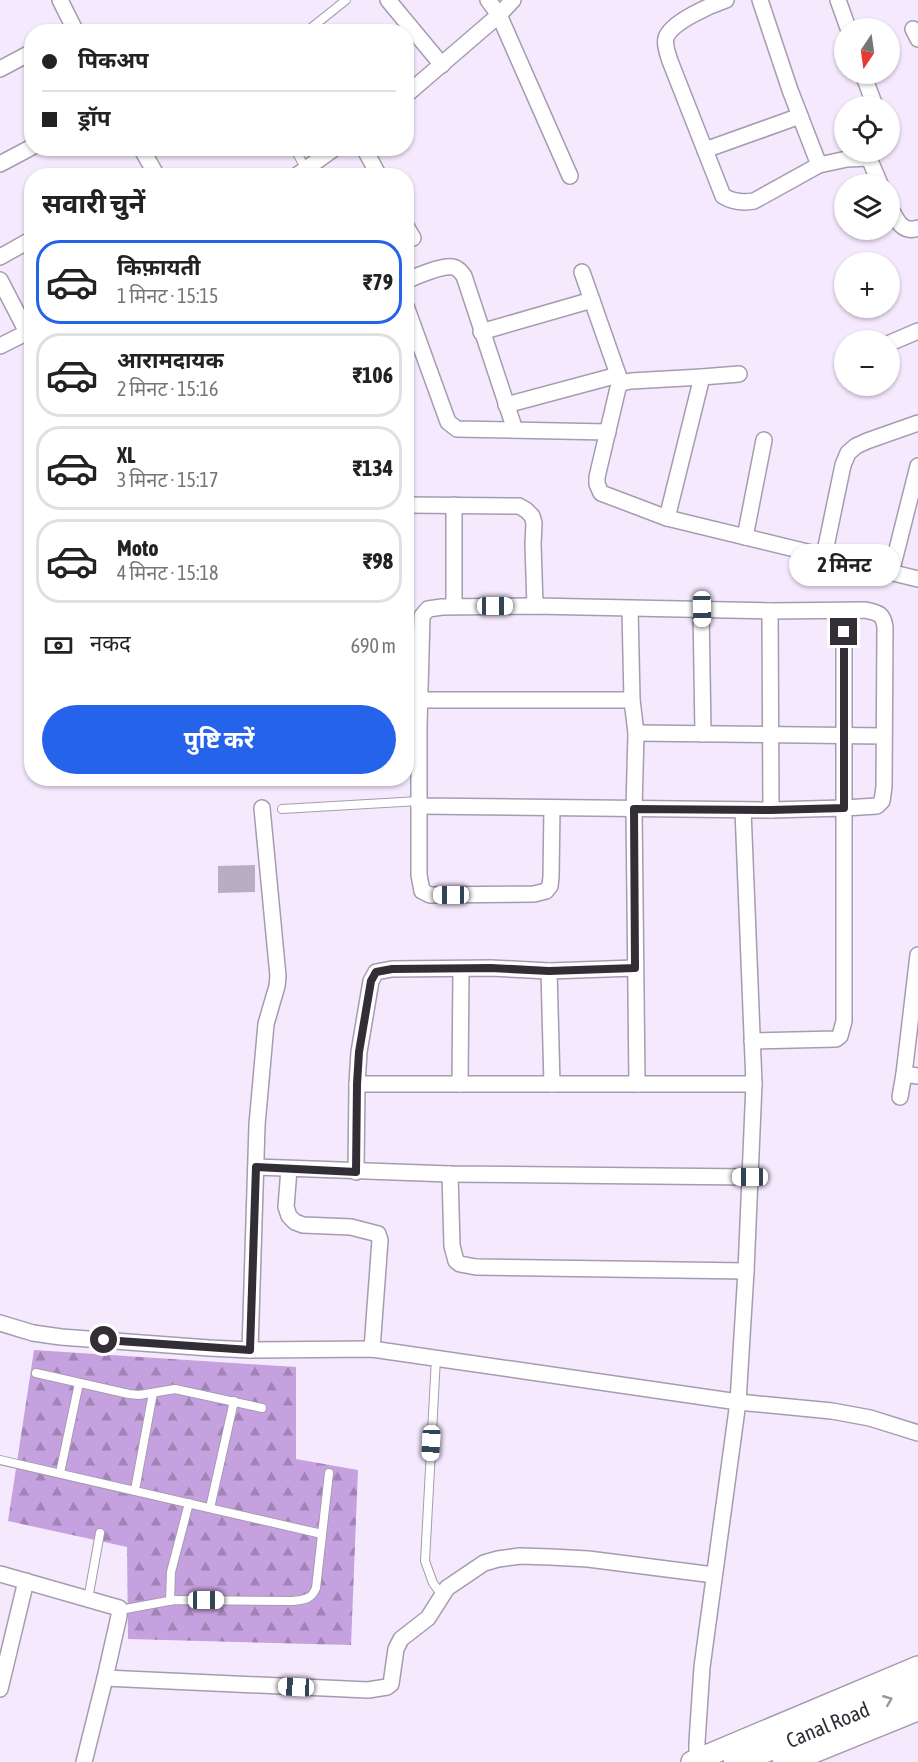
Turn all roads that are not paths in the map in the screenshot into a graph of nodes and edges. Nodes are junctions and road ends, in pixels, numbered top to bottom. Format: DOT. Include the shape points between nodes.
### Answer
graph roads {
  1 [pos="60,0"];
  2 [pos="346,0"];
  3 [pos="388,0"];
  4 [pos="488,0"];
  5 [pos="513,0"];
  6 [pos="726,0"];
  7 [pos="760,0"];
  8 [pos="838,0"];
  9 [pos="499,15"];
  10 [pos="844,18"];
  11 [pos="71,24"];
  12 [pos="316,24"];
  13 [pos="408,24"];
  14 [pos="414,31"];
  15 [pos="24,56"];
  16 [pos="442,65"];
  17 [pos="0,69"];
  18 [pos="414,88"];
  19 [pos="800,116"];
  20 [pos="705,150"];
  21 [pos="24,151"];
  22 [pos="324,156"];
  23 [pos="834,162"];
  24 [pos="0,164"];
  25 [pos="819,165"];
  26 [pos="307,168"];
  27 [pos="570,176"];
  28 [pos="900,225"];
  29 [pos="916,233"];
  30 [pos="24,243"];
  31 [pos="0,256"];
  32 [pos="582,272"];
  33 [pos="414,278"];
  34 [pos="0,280"];
  35 [pos="592,300"];
  36 [pos="24,322"];
  37 [pos="414,328"];
  38 [pos="918,331"];
  39 [pos="482,332"];
  40 [pos="24,334"];
  41 [pos="900,339"];
  42 [pos="0,346"];
  43 [pos="739,374"];
  44 [pos="702,377"];
  45 [pos="619,379"];
  46 [pos="506,405"];
  47 [pos="918,423"];
  48 [pos="514,430"];
  49 [pos="608,432"];
  50 [pos="764,441"];
  51 [pos="918,466"];
  52 [pos="414,505"];
  53 [pos="454,505"];
  54 [pos="667,518"];
  55 [pos="745,537"];
  56 [pos="824,556"];
  57 [pos="891,573"];
  58 [pos="918,579"];
  59 [pos="454,606"];
  60 [pos="535,606"];
  61 [pos="630,609"];
  62 [pos="702,609"];
  63 [pos="770,611"];
  64 [pos="844,612"];
  65 [pos="420,700"];
  66 [pos="632,700"];
  67 [pos="636,733"];
  68 [pos="704,734"];
  69 [pos="771,735"];
  70 [pos="844,735"];
  71 [pos="884,736"];
  72 [pos="419,803"];
  73 [pos="262,808"];
  74 [pos="552,808"];
  75 [pos="844,808"];
  76 [pos="282,809"];
  77 [pos="634,809"];
  78 [pos="743,810"];
  79 [pos="771,810"];
  80 [pos="918,956"];
  81 [pos="635,968"];
  82 [pos="461,969"];
  83 [pos="549,971"];
  84 [pos="752,1041"];
  85 [pos="911,1075"];
  86 [pos="357,1084"];
  87 [pos="460,1084"];
  88 [pos="552,1084"];
  89 [pos="637,1084"];
  90 [pos="754,1084"];
  91 [pos="900,1097"];
  92 [pos="256,1167"];
  93 [pos="289,1168"];
  94 [pos="356,1172"];
  95 [pos="450,1174"];
  96 [pos="750,1177"];
  97 [pos="746,1271"];
  98 [pos="0,1323"];
  99 [pos="372,1349"];
  100 [pos="250,1350"];
  101 [pos="436,1359"];
  102 [pos="36,1373"];
  103 [pos="79,1383"];
  104 [pos="153,1393"];
  105 [pos="234,1401"];
  106 [pos="738,1402"];
  107 [pos="262,1408"];
  108 [pos="918,1433"];
  109 [pos="0,1460"];
  110 [pos="60,1473"];
  111 [pos="329,1473"];
  112 [pos="135,1490"];
  113 [pos="189,1503"];
  114 [pos="210,1508"];
  115 [pos="100,1533"];
  116 [pos="322,1534"];
  117 [pos="0,1574"];
  118 [pos="714,1575"];
  119 [pos="26,1581"];
  120 [pos="442,1595"];
  121 [pos="88,1599"];
  122 [pos="170,1601"];
  123 [pos="120,1610"];
  124 [pos="918,1667"];
  125 [pos="105,1678"];
  126 [pos="918,1688"];
  127 [pos="0,1689"];
  128 [pos="918,1708"];
  129 [pos="696,1761"];
  130 [pos="84,1762"];
  131 [pos="736,1762"];
  132 [pos="785,1762"];
  1 -- 11 [label="street"];
  2 -- 12 [label="lane"];
  3 -- 13 [label="street"];
  4 -- 9 [label="street"];
  5 -- 9 [label="street"];
  6 -- 20 [label="street" via="675,26 665,42"];
  7 -- 19 [label="street"];
  8 -- 10 [label="street"];
  9 -- 16 [label="street"];
  9 -- 27 [label="street"];
  14 -- 16 [label="street"];
  15 -- 17 [label="street"];
  16 -- 18 [label="street"];
  19 -- 20 [label="street"];
  19 -- 25 [label="street"];
  20 -- 25 [label="street" via="723,196 745,203"];
  21 -- 24 [label="street"];
  22 -- 26 [label="street"];
  23 -- 25 [label="street"];
  28 -- 29 [label="street"];
  30 -- 31 [label="street"];
  32 -- 35 [label="street"];
  33 -- 39 [label="street" via="445,267 458,270 464,276"];
  34 -- 36 [label="street"];
  35 -- 39 [label="street"];
  35 -- 45 [label="street"];
  37 -- 48 [label="street" via="452,427"];
  38 -- 41 [label="street"];
  39 -- 46 [label="street"];
  40 -- 42 [label="street"];
  43 -- 44 [label="street"];
  44 -- 45 [label="street"];
  44 -- 54 [label="street"];
  45 -- 46 [label="street"];
  45 -- 49 [label="street"];
  46 -- 48 [label="street"];
  47 -- 56 [label="street" via="867,441 848,453"];
  48 -- 49 [label="street"];
  49 -- 54 [label="street" via="597,477 599,490"];
  50 -- 55 [label="street"];
  51 -- 57 [label="street"];
  52 -- 53 [label="street"];
  53 -- 59 [label="street"];
  53 -- 60 [label="street" via="519,506 532,516"];
  54 -- 55 [label="street"];
  55 -- 56 [label="street"];
  56 -- 57 [label="street"];
  57 -- 58 [label="street"];
  59 -- 60 [label="street"];
  59 -- 65 [label="street" via="428,609 422,616"];
  60 -- 61 [label="street"];
  61 -- 62 [label="street"];
  61 -- 66 [label="street"];
  62 -- 63 [label="street"];
  62 -- 68 [label="street"];
  63 -- 64 [label="street"];
  63 -- 69 [label="street"];
  64 -- 70 [label="street"];
  64 -- 71 [label="street" via="865,610 884,619"];
  65 -- 66 [label="street"];
  65 -- 72 [label="street"];
  66 -- 67 [label="street"];
  67 -- 68 [label="street"];
  67 -- 77 [label="street"];
  68 -- 69 [label="street"];
  69 -- 70 [label="street"];
  69 -- 79 [label="street"];
  70 -- 71 [label="street"];
  70 -- 75 [label="street"];
  71 -- 75 [label="street" via="882,801 877,806"];
  72 -- 74 [label="street"];
  72 -- 74 [label="street" via="420,884 422,891 430,895 546,891"];
  72 -- 76 [label="lane"];
  73 -- 92 [label="street" via="278,976 266,1024"];
  74 -- 77 [label="street"];
  75 -- 79 [label="street"];
  75 -- 84 [label="street" via="843,1031 836,1039"];
  77 -- 78 [label="street"];
  77 -- 81 [label="street"];
  78 -- 79 [label="street"];
  78 -- 84 [label="street"];
  80 -- 85 [label="street"];
  81 -- 83 [label="street"];
  81 -- 89 [label="street"];
  82 -- 83 [label="street"];
  82 -- 86 [label="street" via="376,972 363,1022"];
  82 -- 87 [label="street"];
  83 -- 88 [label="street"];
  84 -- 90 [label="street"];
  85 -- 91 [label="street"];
  86 -- 87 [label="street"];
  86 -- 94 [label="street"];
  87 -- 88 [label="street"];
  88 -- 89 [label="street"];
  89 -- 90 [label="street"];
  90 -- 96 [label="street"];
  92 -- 93 [label="street"];
  92 -- 100 [label="street"];
  93 -- 94 [label="street"];
  93 -- 99 [label="street" via="286,1207 295,1222 351,1227 378,1234"];
  94 -- 95 [label="street"];
  95 -- 96 [label="street"];
  95 -- 97 [label="street" via="452,1246 460,1264"];
  96 -- 97 [label="street"];
  97 -- 106 [label="street"];
  98 -- 100 [label="street" via="61,1337"];
  99 -- 100 [label="street"];
  99 -- 101 [label="street"];
  101 -- 106 [label="street"];
  101 -- 120 [label="lane" via="424,1561"];
  102 -- 103 [label="lane"];
  103 -- 104 [label="lane" via="129,1394"];
  103 -- 110 [label="lane"];
  104 -- 105 [label="lane" via="175,1389"];
  104 -- 112 [label="lane"];
  105 -- 107 [label="lane"];
  105 -- 114 [label="lane"];
  106 -- 108 [label="street" via="851,1414"];
  106 -- 118 [label="street"];
  109 -- 110 [label="lane"];
  110 -- 112 [label="lane"];
  111 -- 116 [label="lane"];
  112 -- 113 [label="lane"];
  113 -- 114 [label="lane"];
  113 -- 122 [label="lane" via="171,1572"];
  114 -- 116 [label="lane"];
  115 -- 121 [label="lane"];
  116 -- 122 [label="lane" via="316,1588 305,1600"];
  117 -- 119 [label="street"];
  118 -- 120 [label="street" via="588,1559 520,1556 484,1563 454,1582"];
  118 -- 129 [label="street"];
  119 -- 121 [label="street"];
  119 -- 127 [label="street"];
  120 -- 125 [label="street" via="428,1618 401,1639 391,1684 380,1689"];
  121 -- 123 [label="street"];
  122 -- 123 [label="lane"];
  123 -- 125 [label="street"];
  124 -- 129 [label="street"];
  125 -- 130 [label="street"];
  131 -- 126 [label="main road, Canal Road, one-way"];
  128 -- 132 [label="main road, Canal Road"];
}
